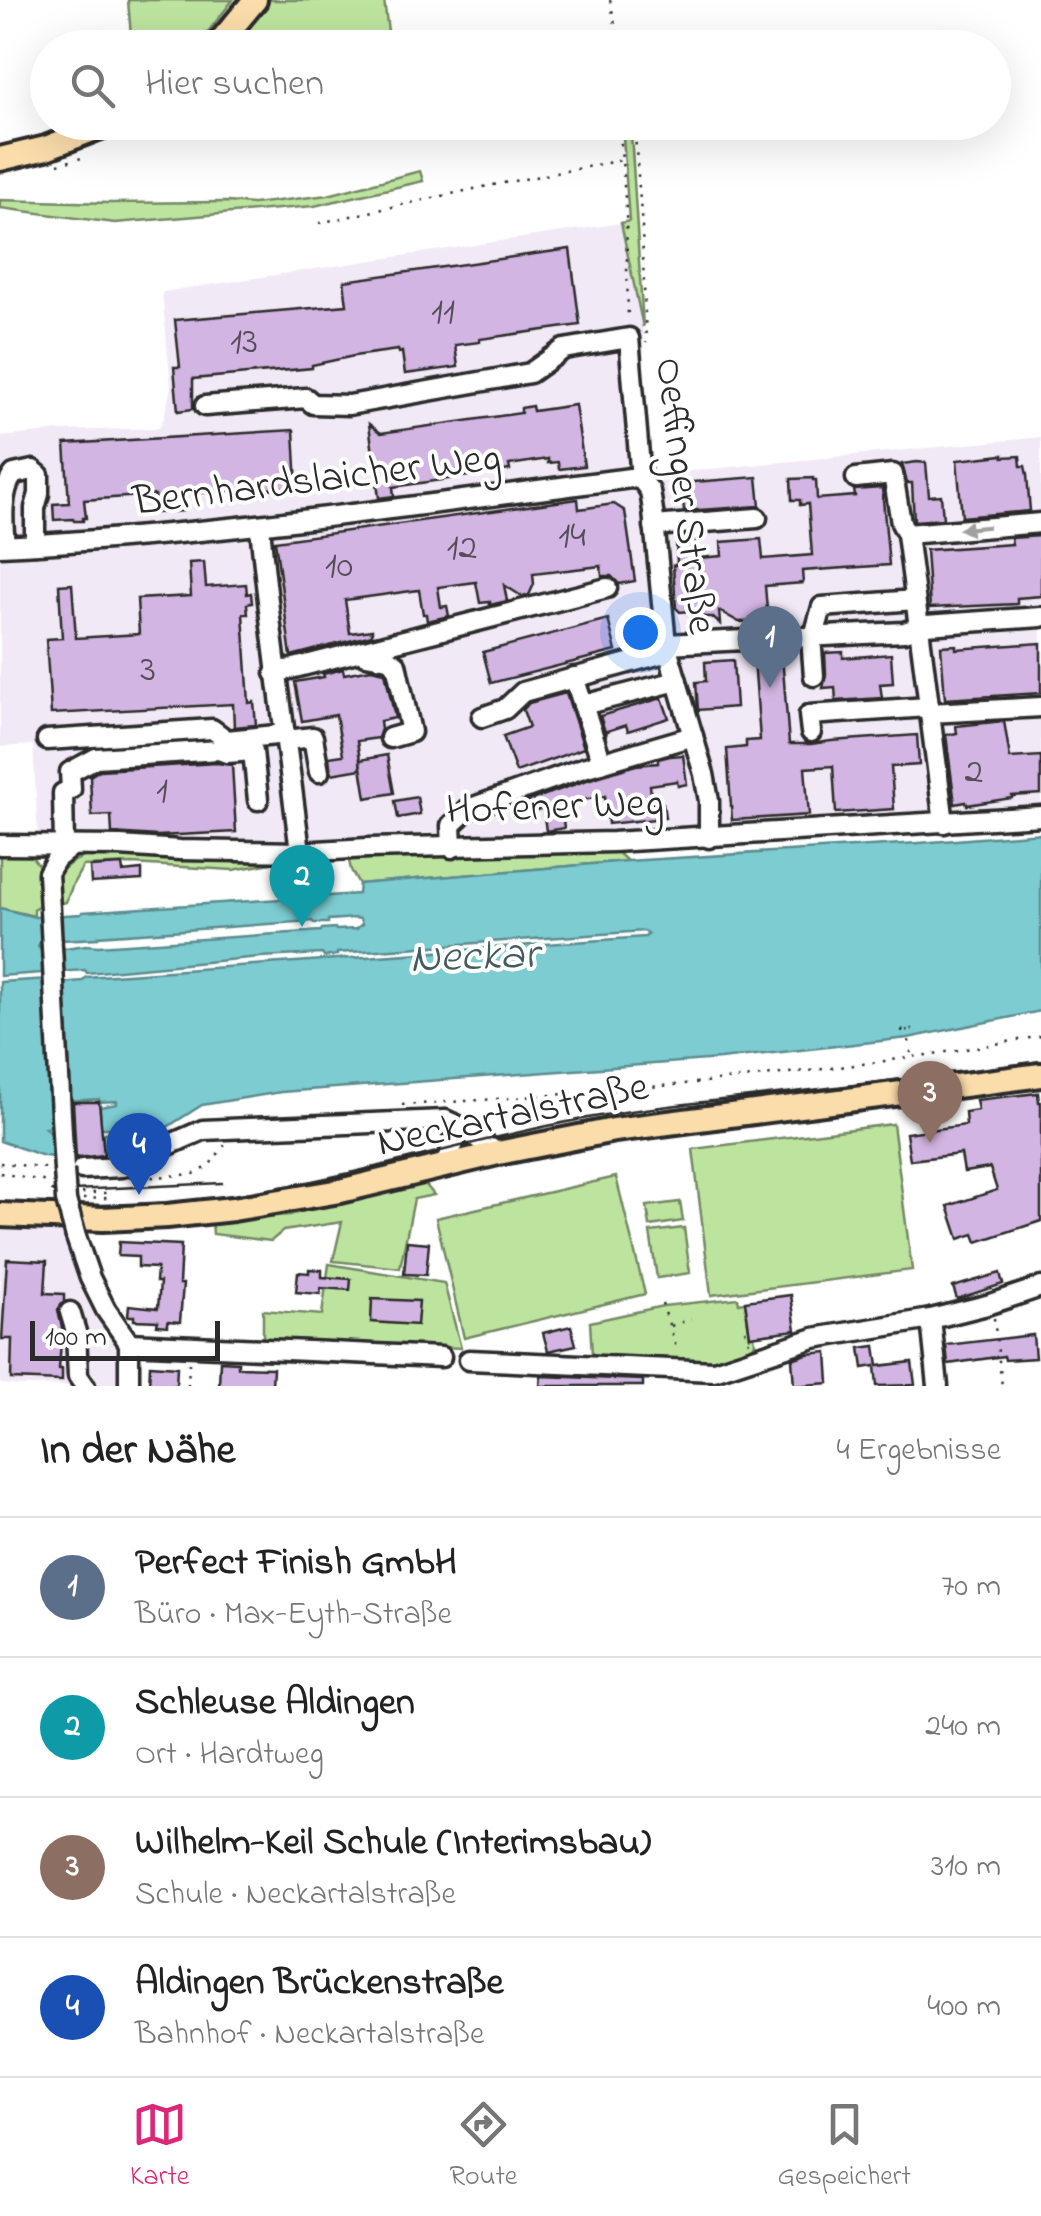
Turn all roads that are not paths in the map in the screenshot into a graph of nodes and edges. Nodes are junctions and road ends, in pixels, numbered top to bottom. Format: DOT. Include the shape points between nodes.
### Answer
graph roads {
  1 [pos="255,0"];
  2 [pos="230,30"];
  3 [pos="67,140"];
  4 [pos="0,158"];
  5 [pos="205,406"];
  6 [pos="856,478"];
  7 [pos="641,479"];
  8 [pos="758,518"];
  9 [pos="1041,523"];
  10 [pos="260,526"];
  11 [pos="654,526"];
  12 [pos="907,534"];
  13 [pos="35,544"];
  14 [pos="2,546"];
  15 [pos="607,588"];
  16 [pos="915,600"];
  17 [pos="1041,617"];
  18 [pos="919,627"];
  19 [pos="812,636"];
  20 [pos="667,648"];
  21 [pos="364,650"];
  22 [pos="275,673"];
  23 [pos="574,676"];
  24 [pos="814,676"];
  25 [pos="676,681"];
  26 [pos="583,705"];
  27 [pos="1041,707"];
  28 [pos="928,710"];
  29 [pos="482,716"];
  30 [pos="811,732"];
  31 [pos="693,736"];
  32 [pos="286,737"];
  33 [pos="390,738"];
  34 [pos="48,740"];
  35 [pos="602,762"];
  36 [pos="290,772"];
  37 [pos="319,772"];
  38 [pos="256,776"];
  39 [pos="258,800"];
  40 [pos="1041,816"];
  41 [pos="944,824"];
  42 [pos="709,838"];
  43 [pos="0,845"];
  44 [pos="68,846"];
  45 [pos="452,848"];
  46 [pos="300,852"];
  47 [pos="1041,1074"];
  48 [pos="445,1120"];
  49 [pos="498,1153"];
  50 [pos="443,1168"];
  51 [pos="65,1174"];
  52 [pos="0,1214"];
  53 [pos="1041,1288"];
  54 [pos="70,1312"];
  55 [pos="932,1319"];
  56 [pos="129,1343"];
  57 [pos="441,1357"];
  58 [pos="469,1360"];
  59 [pos="716,1378"];
  60 [pos="84,1386"];
  61 [pos="128,1386"];
  62 [pos="938,1386"];
  1 -- 2 [label="main road"];
  3 -- 4 [label="main road"];
  5 -- 7 [label="street, Oeffinger Straße" via="306,398 348,404 530,373 564,349 629,338"];
  6 -- 12 [label="street" via="894,474"];
  7 -- 10 [label="street, Bernhardslaicher Weg"];
  7 -- 11 [label="street, Oeffinger Straße" via="650,491"];
  8 -- 11 [label="street"];
  9 -- 12 [label="street, one-way"];
  10 -- 13 [label="street, Bernhardslaicher Weg"];
  10 -- 22 [label="street"];
  11 -- 20 [label="street, Oeffinger Straße"];
  12 -- 16 [label="street"];
  13 -- 14 [label="street, Bernhardslaicher Weg"];
  13 -- 14 [label="street" via="40,494 33,470 8,482"];
  15 -- 21 [label="street"];
  16 -- 18 [label="street"];
  16 -- 19 [label="street" via="822,607"];
  17 -- 18 [label="street"];
  18 -- 19 [label="street"];
  18 -- 28 [label="street"];
  19 -- 20 [label="street"];
  19 -- 24 [label="street"];
  20 -- 23 [label="street"];
  20 -- 25 [label="street, Oeffinger Straße"];
  21 -- 22 [label="street"];
  21 -- 33 [label="street" via="396,664 411,732"];
  22 -- 32 [label="street"];
  23 -- 26 [label="street"];
  23 -- 29 [label="street" via="523,692 505,709"];
  25 -- 26 [label="street"];
  25 -- 31 [label="street, Oeffinger Straße"];
  26 -- 35 [label="street"];
  27 -- 28 [label="street"];
  28 -- 30 [label="street" via="809,715"];
  28 -- 41 [label="street"];
  31 -- 35 [label="street"];
  31 -- 42 [label="street, Oeffinger Straße"];
  32 -- 34 [label="street" via="227,740 212,729"];
  32 -- 36 [label="street"];
  32 -- 37 [label="street" via="313,737"];
  35 -- 45 [label="street" via="468,809 451,824"];
  36 -- 38 [label="street"];
  36 -- 46 [label="street"];
  38 -- 39 [label="street"];
  38 -- 44 [label="street" via="253,751 96,758 70,772 71,789 63,793"];
  40 -- 41 [label="street, Hofener Weg"];
  41 -- 42 [label="street, Hofener Weg"];
  42 -- 45 [label="street, Hofener Weg"];
  43 -- 44 [label="street, Hofener Weg"];
  44 -- 46 [label="street, Hofener Weg"];
  44 -- 51 [label="street" via="48,873"];
  45 -- 46 [label="street, Hofener Weg"];
  47 -- 49 [label="main road, Neckartalstraße" via="697,1117"];
  48 -- 49 [label="street"];
  48 -- 50 [label="street" via="456,1140"];
  48 -- 51 [label="street" via="203,1130 138,1163"];
  49 -- 50 [label="main road, Neckartalstraße"];
  50 -- 52 [label="main road, Neckartalstraße" via="323,1194 167,1216"];
  51 -- 56 [label="street, bridge" via="90,1278"];
  53 -- 55 [label="street"];
  54 -- 60 [label="street"];
  55 -- 59 [label="street" via="814,1338"];
  55 -- 62 [label="street"];
  56 -- 57 [label="street"];
  56 -- 61 [label="street"];
  58 -- 59 [label="street" via="676,1369"];
}
